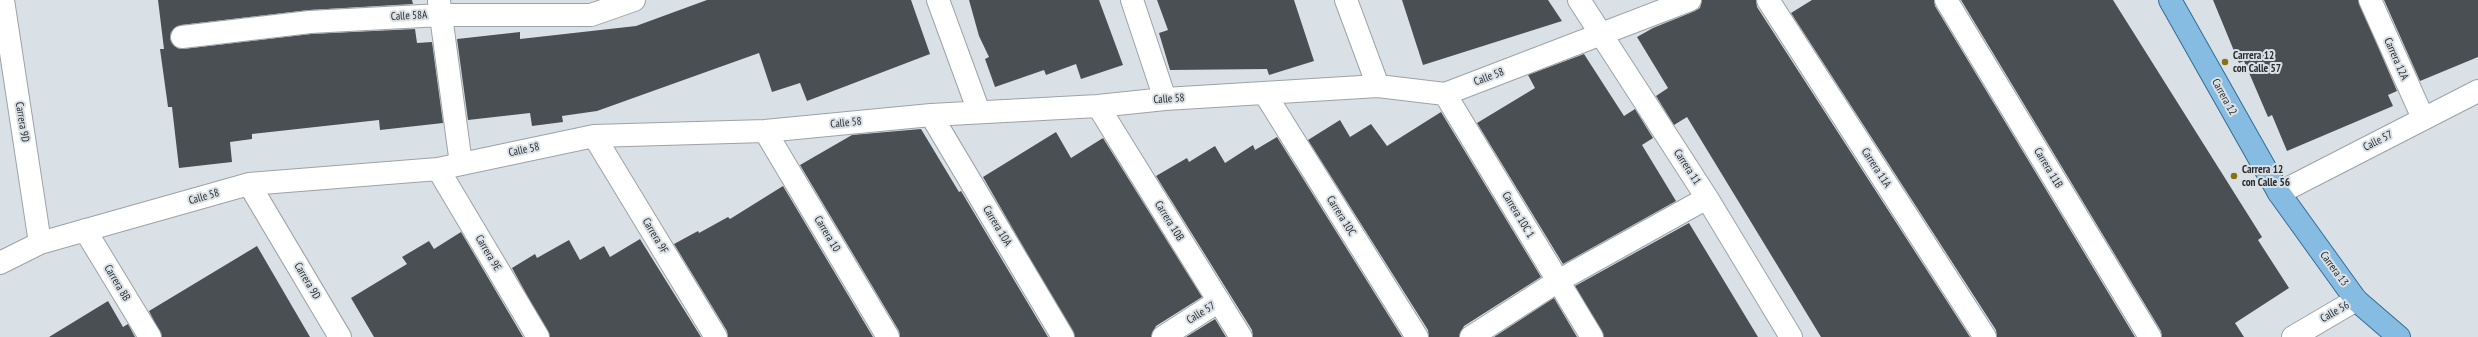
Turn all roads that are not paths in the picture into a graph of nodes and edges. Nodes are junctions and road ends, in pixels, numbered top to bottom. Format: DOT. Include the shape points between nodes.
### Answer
graph roads {
  1 [pos="3,0"];
  2 [pos="634,0"];
  3 [pos="938,0"];
  4 [pos="1132,0"];
  5 [pos="1346,0"];
  6 [pos="1579,0"];
  7 [pos="1690,0"];
  8 [pos="1768,0"];
  9 [pos="1946,0"];
  10 [pos="2170,0"];
  11 [pos="2370,0"];
  12 [pos="440,7"];
  13 [pos="1601,33"];
  14 [pos="182,37"];
  15 [pos="1378,86"];
  16 [pos="2478,91"];
  17 [pos="1265,94"];
  18 [pos="1445,94"];
  19 [pos="1165,99"];
  20 [pos="1098,106"];
  21 [pos="979,112"];
  22 [pos="931,115"];
  23 [pos="2423,118"];
  24 [pos="765,131"];
  25 [pos="594,136"];
  26 [pos="461,164"];
  27 [pos="438,168"];
  28 [pos="249,184"];
  29 [pos="2279,193"];
  30 [pos="1707,198"];
  31 [pos="85,230"];
  32 [pos="40,243"];
  33 [pos="0,263"];
  34 [pos="1558,281"];
  35 [pos="2356,300"];
  36 [pos="1219,302"];
  37 [pos="150,337"];
  38 [pos="340,337"];
  39 [pos="538,337"];
  40 [pos="716,337"];
  41 [pos="888,337"];
  42 [pos="1063,337"];
  43 [pos="1163,337"];
  44 [pos="1241,337"];
  45 [pos="1417,337"];
  46 [pos="1471,337"];
  47 [pos="1592,337"];
  48 [pos="1791,337"];
  49 [pos="1985,337"];
  50 [pos="2150,337"];
  51 [pos="2293,337"];
  52 [pos="2398,337"];
  1 -- 32 [label="street, Carrera 9D"];
  2 -- 12 [label="street, Calle 58A" via="591,15"];
  3 -- 21 [label="street"];
  4 -- 19 [label="street"];
  5 -- 15 [label="street"];
  6 -- 13 [label="street, Carrera 11"];
  7 -- 13 [label="street, Calle 58"];
  8 -- 49 [label="street, Carrera 11A"];
  9 -- 50 [label="street, Carrera 11B"];
  10 -- 29 [label="main road, Carrera 12"];
  11 -- 23 [label="street, Carrera 12A"];
  12 -- 14 [label="street, Calle 58A"];
  12 -- 26 [label="street"];
  13 -- 18 [label="street, Calle 58"];
  13 -- 30 [label="street, Carrera 11"];
  15 -- 17 [label="street, Calle 58"];
  15 -- 18 [label="street, Calle 58"];
  16 -- 23 [label="street, Calle 57"];
  17 -- 19 [label="street, Calle 58"];
  17 -- 45 [label="street, Carrera 10C"];
  18 -- 34 [label="street, Carrera 10C 1"];
  19 -- 20 [label="street, Calle 58"];
  20 -- 21 [label="street, Calle 58"];
  20 -- 36 [label="street, Carrera 10B"];
  21 -- 22 [label="street, Calle 58"];
  22 -- 24 [label="street, Calle 58"];
  22 -- 42 [label="street, Carrera 10A"];
  23 -- 29 [label="street, Calle 57"];
  24 -- 25 [label="street, Calle 58"];
  24 -- 41 [label="street, Carrera 10"];
  25 -- 26 [label="street, Calle 58"];
  25 -- 40 [label="street, Carrera 9F"];
  26 -- 27 [label="street, Calle 58"];
  27 -- 28 [label="street, Calle 58"];
  27 -- 39 [label="street, Carrera 9E"];
  28 -- 31 [label="street, Calle 58"];
  28 -- 38 [label="street, Carrera 9D"];
  29 -- 35 [label="main road, Carrera 13"];
  30 -- 34 [label="street"];
  30 -- 48 [label="street, Carrera 11"];
  31 -- 32 [label="street, Calle 58"];
  31 -- 37 [label="street, Carrera 8B"];
  32 -- 33 [label="street, Calle 58"];
  34 -- 46 [label="street"];
  34 -- 47 [label="street, Carrera 10C 1"];
  35 -- 51 [label="street, Calle 56"];
  35 -- 52 [label="main road, Carrera 13"];
  36 -- 43 [label="street, Calle 57"];
  36 -- 44 [label="street, Carrera 10B"];
}
